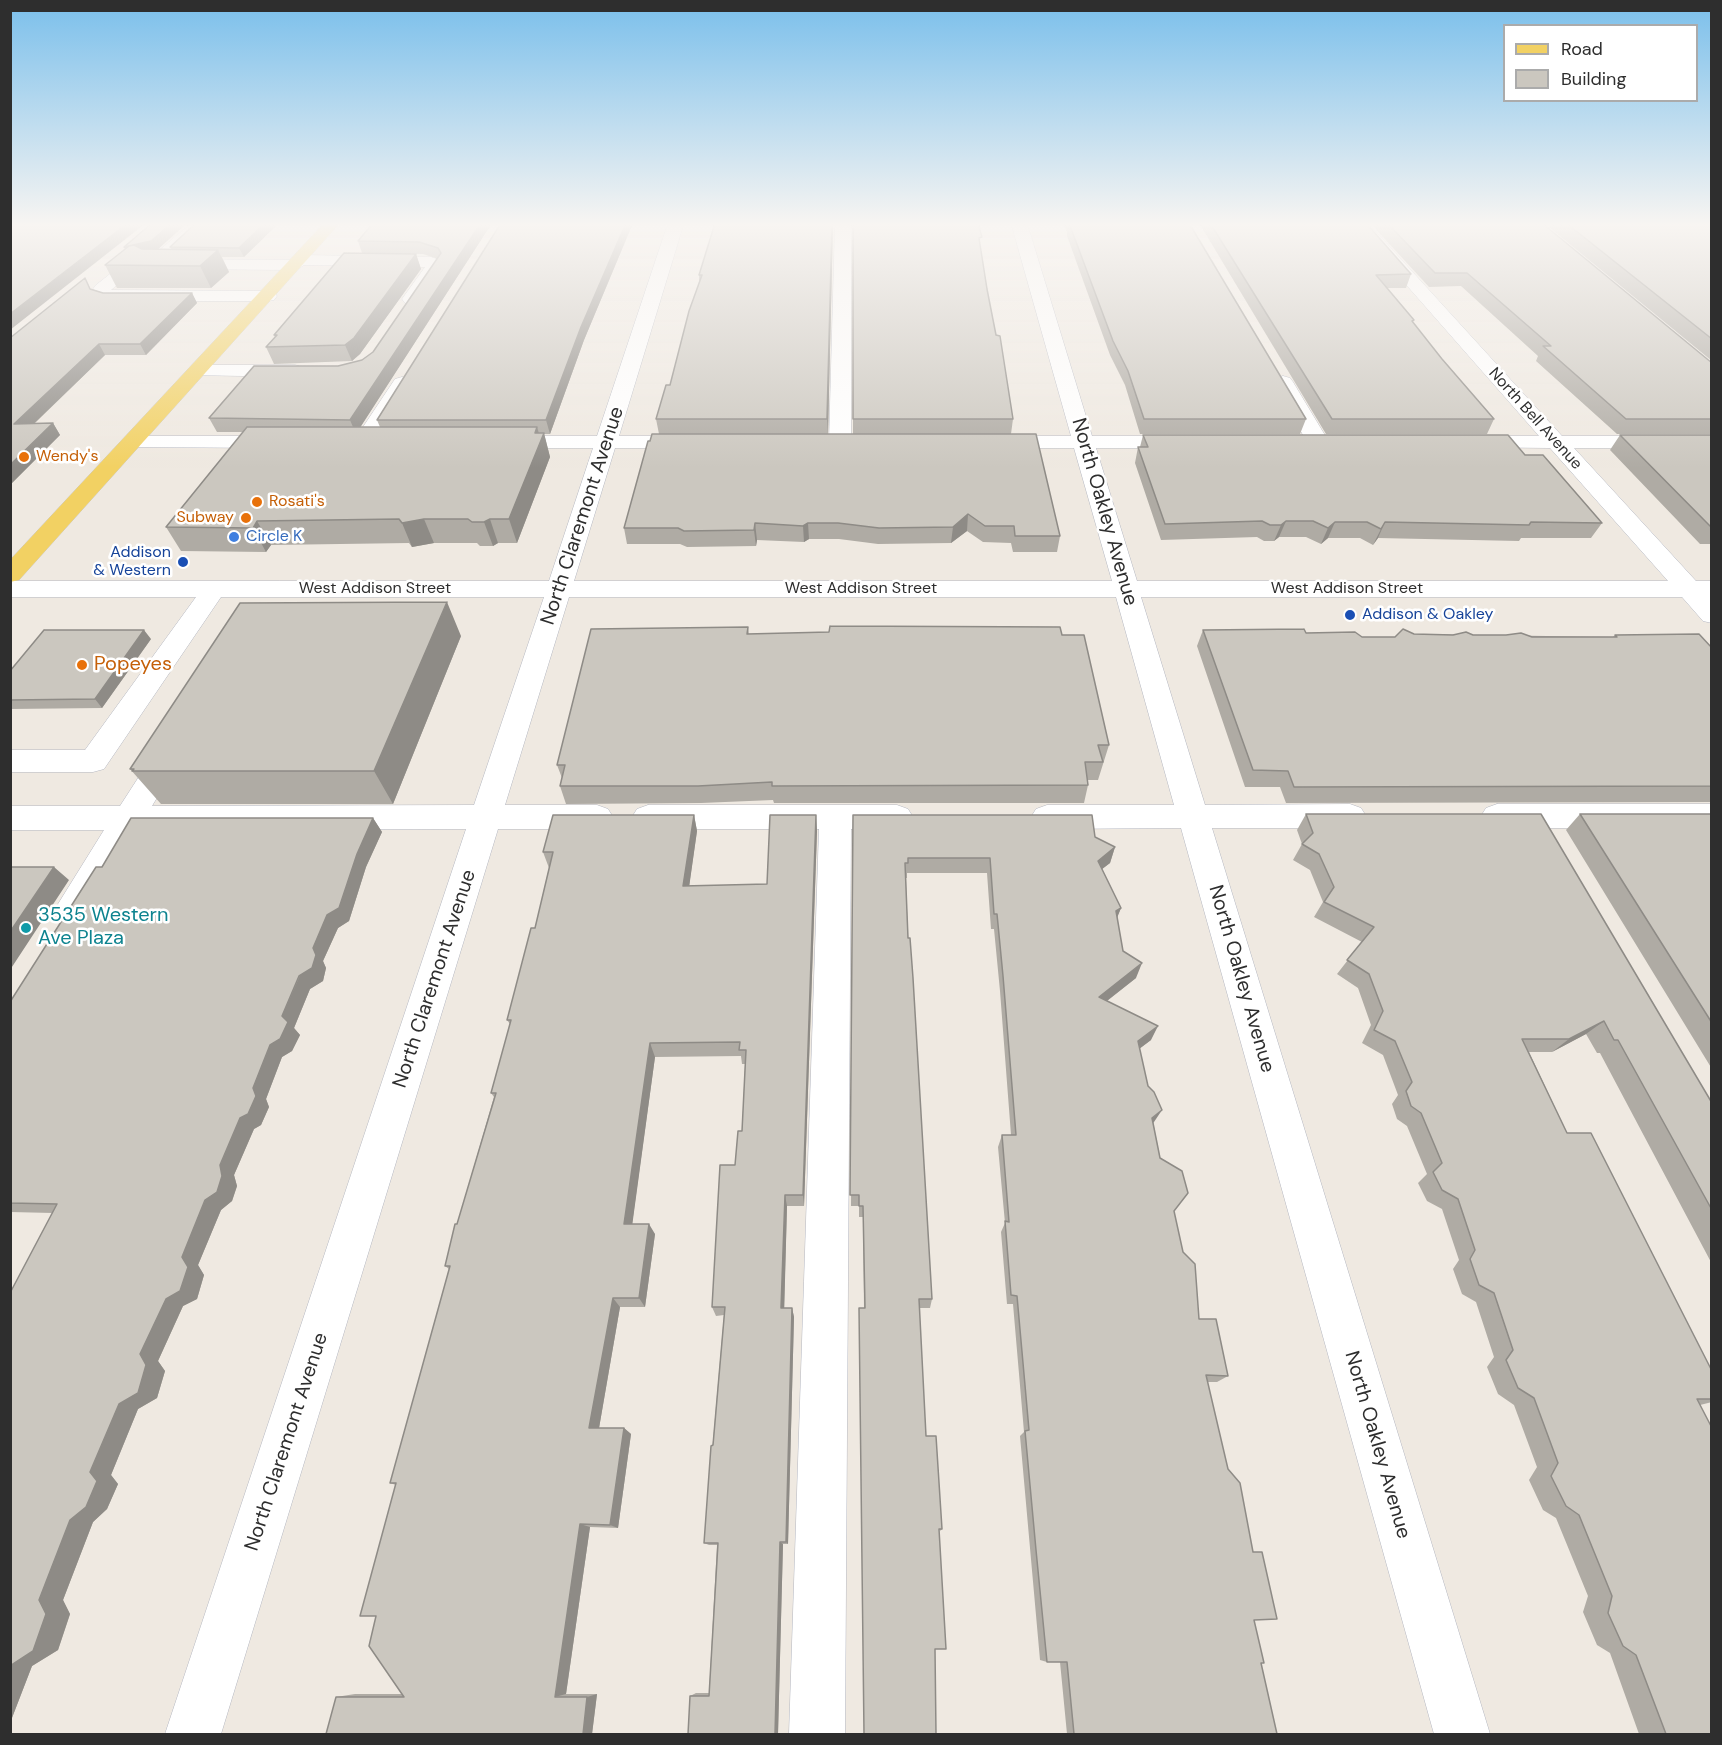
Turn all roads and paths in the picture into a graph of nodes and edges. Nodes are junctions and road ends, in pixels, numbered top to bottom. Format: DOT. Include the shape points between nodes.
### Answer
graph roads {
  1 [pos="260,304"];
  2 [pos="407,304"];
  3 [pos="650,304"];
  4 [pos="842,304"];
  5 [pos="1043,304"];
  6 [pos="1432,304"];
  7 [pos="402,312"];
  8 [pos="1271,363"];
  9 [pos="198,371"];
  10 [pos="310,371"];
  11 [pos="408,372"];
  12 [pos="134,442"];
  13 [pos="304,442"];
  14 [pos="340,442"];
  15 [pos="364,442"];
  16 [pos="387,442"];
  17 [pos="480,442"];
  18 [pos="606,442"];
  19 [pos="713,442"];
  20 [pos="817,442"];
  21 [pos="840,442"];
  22 [pos="863,442"];
  23 [pos="968,442"];
  24 [pos="1084,442"];
  25 [pos="1213,442"];
  26 [pos="1295,442"];
  27 [pos="1318,442"];
  28 [pos="1341,442"];
  29 [pos="1444,442"];
  30 [pos="1556,442"];
  31 [pos="1712,442"];
  32 [pos="10,575"];
  33 [pos="214,589"];
  34 [pos="272,589"];
  35 [pos="559,589"];
  36 [pos="1127,589"];
  37 [pos="1700,589"];
  38 [pos="10,590"];
  39 [pos="1712,615"];
  40 [pos="250,622"];
  41 [pos="184,729"];
  42 [pos="10,761"];
  43 [pos="1376,816"];
  44 [pos="1468,816"];
  45 [pos="1538,816"];
  46 [pos="1712,816"];
  47 [pos="486,817"];
  48 [pos="835,817"];
  49 [pos="928,817"];
  50 [pos="1020,817"];
  51 [pos="1194,817"];
  52 [pos="10,818"];
  53 [pos="129,818"];
  54 [pos="1556,847"];
  55 [pos="60,927"];
  56 [pos="193,1734"];
  57 [pos="817,1734"];
  58 [pos="1462,1734"];
  1 -- 9 [label="main road"];
  2 -- 7 [label="street"];
  3 -- 18 [label="street, North Claremont Avenue"];
  4 -- 21 [label="street"];
  5 -- 24 [label="street, North Oakley Avenue"];
  6 -- 30 [label="street, North Bell Avenue"];
  8 -- 27 [label="street"];
  9 -- 10 [label="street"];
  9 -- 12 [label="main road"];
  11 -- 15 [label="street"];
  12 -- 13 [label="street"];
  12 -- 32 [label="main road"];
  14 -- 15 [label="street"];
  15 -- 16 [label="street"];
  17 -- 18 [label="street"];
  18 -- 19 [label="street"];
  18 -- 35 [label="street, North Claremont Avenue"];
  20 -- 21 [label="street"];
  21 -- 22 [label="street"];
  23 -- 24 [label="street"];
  24 -- 25 [label="street"];
  24 -- 36 [label="street, North Oakley Avenue"];
  26 -- 27 [label="street"];
  27 -- 28 [label="street"];
  29 -- 30 [label="street"];
  30 -- 31 [label="street"];
  30 -- 37 [label="street, North Bell Avenue"];
  33 -- 34 [label="street, West Addison Street"];
  33 -- 38 [label="street, West Addison Street"];
  33 -- 42 [label="street" via="93,761"];
  34 -- 35 [label="street, West Addison Street"];
  34 -- 40 [label="street"];
  35 -- 36 [label="street, West Addison Street"];
  35 -- 47 [label="street, North Claremont Avenue"];
  36 -- 37 [label="street, West Addison Street"];
  36 -- 51 [label="street, North Oakley Avenue"];
  37 -- 39 [label="street, North Bell Avenue"];
  41 -- 53 [label="street"];
  43 -- 51 [label="street"];
  44 -- 45 [label="street"];
  45 -- 46 [label="street"];
  45 -- 54 [label="street"];
  47 -- 48 [label="street"];
  47 -- 53 [label="street"];
  47 -- 56 [label="street, North Claremont Avenue"];
  48 -- 49 [label="street"];
  48 -- 57 [label="street"];
  50 -- 51 [label="street"];
  51 -- 58 [label="street, North Oakley Avenue"];
  52 -- 53 [label="street"];
  53 -- 55 [label="street"];
}
